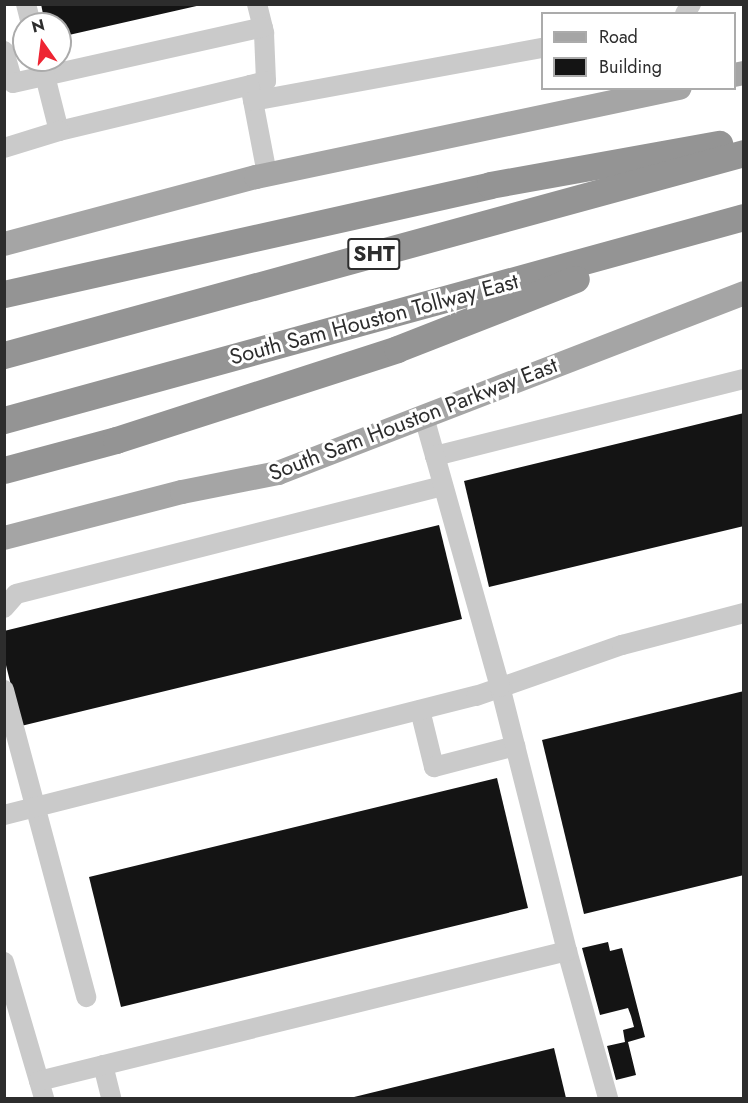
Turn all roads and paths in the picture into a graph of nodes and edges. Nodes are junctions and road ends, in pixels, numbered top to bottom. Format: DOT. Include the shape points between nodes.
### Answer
graph roads {
  1 [pos="257,4"];
  2 [pos="263,27"];
  3 [pos="541,48"];
  4 [pos="4,51"];
  5 [pos="72,62"];
  6 [pos="33,72"];
  7 [pos="44,72"];
  8 [pos="9,84"];
  9 [pos="670,90"];
  10 [pos="252,93"];
  11 [pos="59,130"];
  12 [pos="744,139"];
  13 [pos="4,148"];
  14 [pos="744,153"];
  15 [pos="267,174"];
  16 [pos="744,217"];
  17 [pos="705,228"];
  18 [pos="4,244"];
  19 [pos="744,293"];
  20 [pos="4,294"];
  21 [pos="4,355"];
  22 [pos="744,379"];
  23 [pos="424,417"];
  24 [pos="8,419"];
  25 [pos="435,456"];
  26 [pos="15,468"];
  27 [pos="443,486"];
  28 [pos="4,538"];
  29 [pos="4,608"];
  30 [pos="744,613"];
  31 [pos="500,687"];
  32 [pos="4,690"];
  33 [pos="420,710"];
  34 [pos="515,746"];
  35 [pos="34,807"];
  36 [pos="4,815"];
  37 [pos="567,951"];
  38 [pos="4,962"];
  39 [pos="9,997"];
  40 [pos="86,997"];
  41 [pos="103,1065"];
  42 [pos="41,1090"];
  43 [pos="111,1098"];
  44 [pos="608,1098"];
  1 -- 2 [label="street"];
  2 -- 5 [label="street"];
  2 -- 10 [label="street" via="266,81"];
  3 -- 10 [label="street"];
  4 -- 8 [label="street"];
  6 -- 8 [label="street"];
  7 -- 11 [label="street"];
  9 -- 15 [label="main road"];
  10 -- 11 [label="street"];
  10 -- 15 [label="street"];
  11 -- 13 [label="street"];
  12 -- 20 [label="highway" via="490,185"];
  14 -- 21 [label="highway, SHT"];
  15 -- 18 [label="main road"];
  16 -- 17 [label="highway, South Sam Houston Tollway East"];
  17 -- 24 [label="highway, South Sam Houston Tollway East"];
  17 -- 26 [label="highway" via="397,349 116,440"];
  19 -- 23 [label="main road, South Sam Houston Parkway East"];
  22 -- 25 [label="street"];
  23 -- 25 [label="street"];
  23 -- 28 [label="main road, South Sam Houston Parkway East" via="278,473 182,492"];
  25 -- 27 [label="street"];
  27 -- 29 [label="street" via="16,594"];
  27 -- 31 [label="street"];
  30 -- 31 [label="street" via="622,645"];
  31 -- 33 [label="street"];
  31 -- 34 [label="street"];
  32 -- 35 [label="street"];
  33 -- 34 [label="street" via="434,767"];
  33 -- 35 [label="street"];
  34 -- 37 [label="street"];
  35 -- 36 [label="street"];
  35 -- 40 [label="street"];
  37 -- 41 [label="street"];
  37 -- 44 [label="street"];
  38 -- 39 [label="street"];
  39 -- 42 [label="street"];
  41 -- 42 [label="street"];
  41 -- 43 [label="street"];
}
